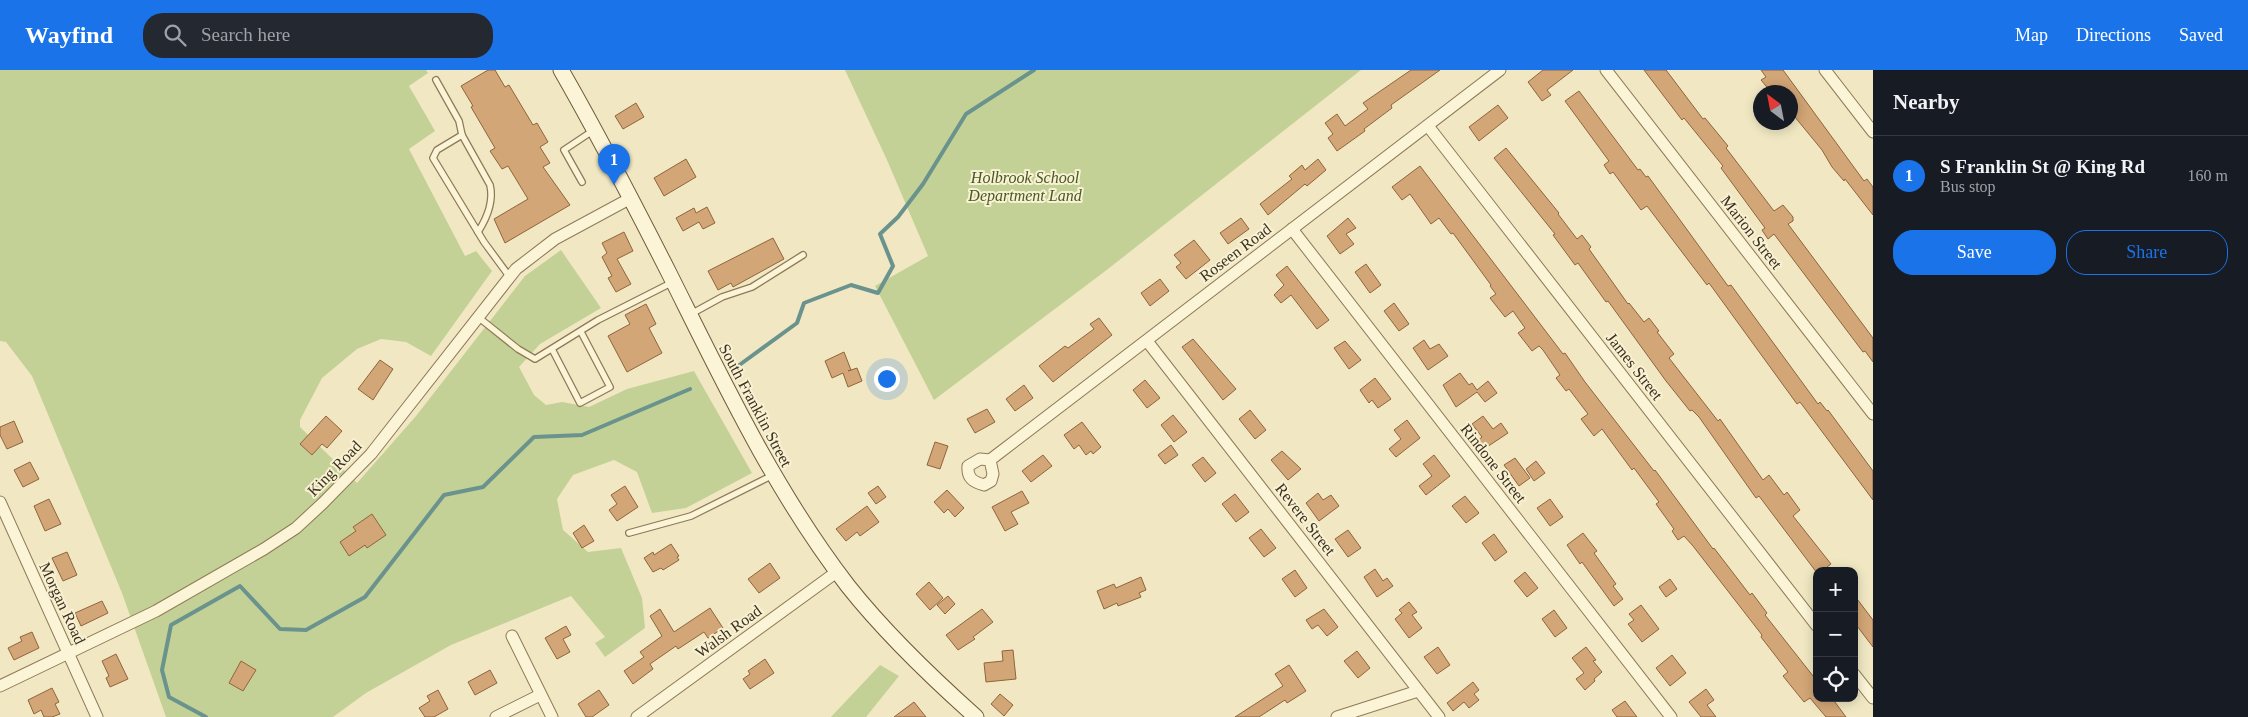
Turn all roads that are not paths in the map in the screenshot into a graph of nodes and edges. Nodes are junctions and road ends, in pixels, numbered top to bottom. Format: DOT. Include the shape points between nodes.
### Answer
graph roads {
  1 [pos="561,70"];
  2 [pos="1500,70"];
  3 [pos="1606,70"];
  4 [pos="1825,70"];
  5 [pos="436,80"];
  6 [pos="1428,126"];
  7 [pos="595,130"];
  8 [pos="1873,132"];
  9 [pos="462,135"];
  10 [pos="582,182"];
  11 [pos="631,198"];
  12 [pos="1292,230"];
  13 [pos="478,232"];
  14 [pos="804,255"];
  15 [pos="509,276"];
  16 [pos="673,282"];
  17 [pos="690,315"];
  18 [pos="478,317"];
  19 [pos="581,332"];
  20 [pos="1147,341"];
  21 [pos="552,349"];
  22 [pos="1873,414"];
  23 [pos="990,460"];
  24 [pos="773,475"];
  25 [pos="0,502"];
  26 [pos="629,533"];
  27 [pos="838,571"];
  28 [pos="1813,621"];
  29 [pos="512,636"];
  30 [pos="69,654"];
  31 [pos="1858,679"];
  32 [pos="0,686"];
  33 [pos="1418,691"];
  34 [pos="540,694"];
  35 [pos="1873,698"];
  36 [pos="97,717"];
  37 [pos="496,717"];
  38 [pos="552,717"];
  39 [pos="637,717"];
  40 [pos="976,717"];
  41 [pos="1337,717"];
  42 [pos="1439,717"];
  43 [pos="1671,717"];
  1 -- 7 [label="main road, South Franklin Street"];
  2 -- 6 [label="street, Roseen Road"];
  3 -- 22 [label="street, Marion Street"];
  4 -- 8 [label="street"];
  5 -- 9 [label="lane" via="459,121"];
  6 -- 12 [label="street, Roseen Road"];
  6 -- 28 [label="street, James Street"];
  7 -- 10 [label="lane" via="564,150"];
  7 -- 11 [label="main road, South Franklin Street"];
  9 -- 13 [label="lane" via="492,193 487,217"];
  9 -- 13 [label="lane" via="437,150 433,158"];
  11 -- 15 [label="street, King Road" via="555,239"];
  11 -- 16 [label="main road, South Franklin Street"];
  12 -- 20 [label="street, Roseen Road"];
  12 -- 43 [label="street, Rindone Street"];
  13 -- 15 [label="lane"];
  14 -- 17 [label="lane" via="752,287 722,297"];
  15 -- 18 [label="street, King Road"];
  16 -- 17 [label="main road, South Franklin Street"];
  16 -- 19 [label="lane"];
  17 -- 24 [label="main road, South Franklin Street" via="733,404"];
  18 -- 21 [label="lane" via="534,359"];
  18 -- 30 [label="street, King Road" via="371,454 305,520 264,549 156,611"];
  19 -- 21 [label="lane"];
  19 -- 21 [label="lane" via="610,387 580,403"];
  20 -- 23 [label="street, Roseen Road"];
  20 -- 33 [label="street, Revere Street"];
  24 -- 26 [label="lane" via="691,516"];
  24 -- 27 [label="main road, South Franklin Street"];
  25 -- 30 [label="street, Morgan Road"];
  27 -- 39 [label="street, Walsh Road"];
  27 -- 40 [label="main road, South Franklin Street" via="894,639"];
  29 -- 34 [label="street"];
  30 -- 32 [label="street, King Road"];
  30 -- 36 [label="street, Morgan Road"];
  31 -- 35 [label="street"];
  33 -- 41 [label="street"];
  33 -- 42 [label="street, Revere Street"];
  34 -- 37 [label="street"];
  34 -- 38 [label="street"];
}
